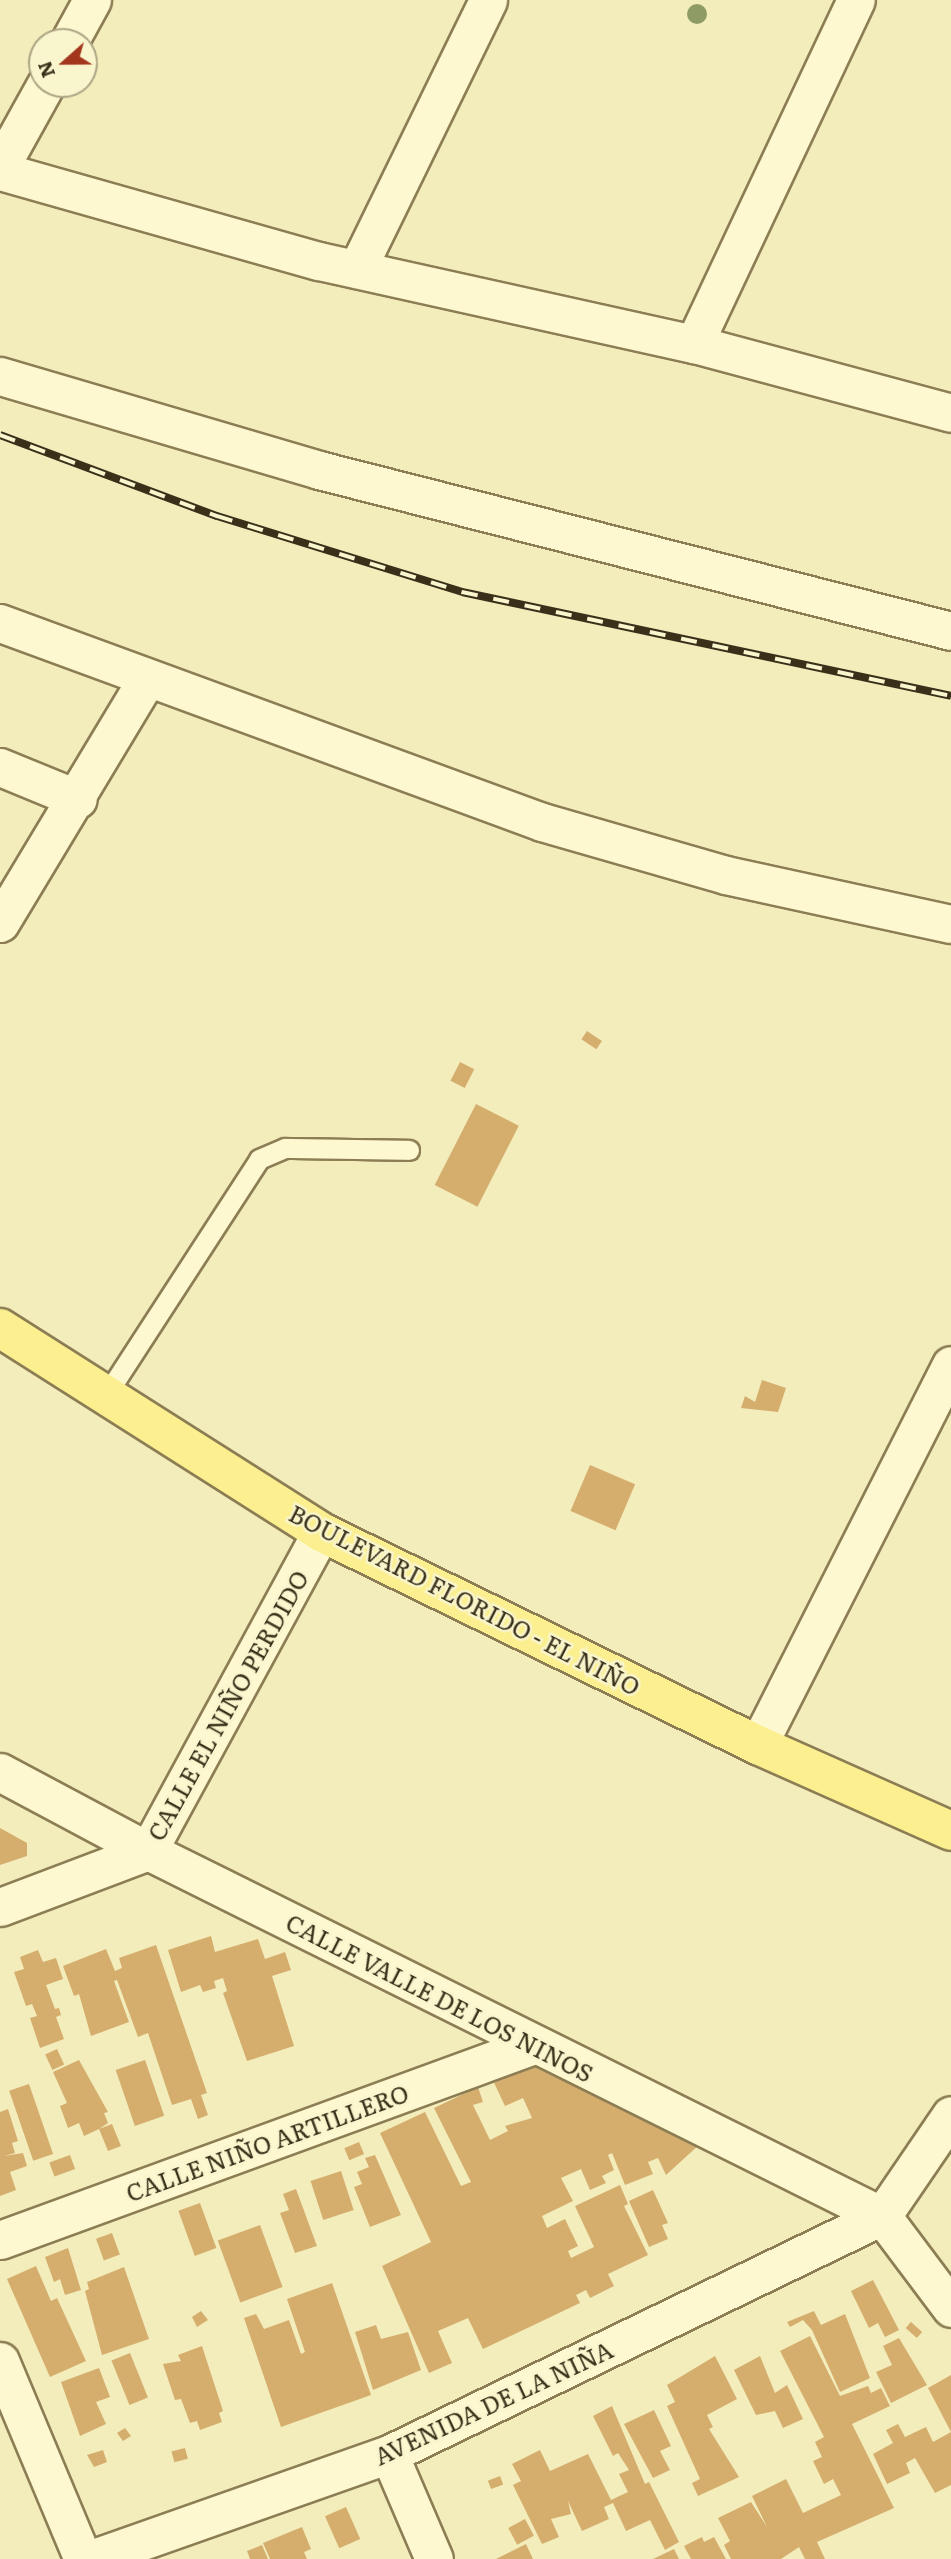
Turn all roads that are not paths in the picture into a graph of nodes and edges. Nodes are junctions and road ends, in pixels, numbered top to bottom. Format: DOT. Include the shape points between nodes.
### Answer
graph roads {
  1 [pos="92,0"];
  2 [pos="488,0"];
  3 [pos="856,0"];
  4 [pos="77,28"];
  5 [pos="38,98"];
  6 [pos="0,169"];
  7 [pos="357,269"];
  8 [pos="694,344"];
  9 [pos="0,376"];
  10 [pos="951,413"];
  11 [pos="0,623"];
  12 [pos="951,631"];
  13 [pos="146,680"];
  14 [pos="0,767"];
  15 [pos="78,799"];
  16 [pos="0,923"];
  17 [pos="951,924"];
  18 [pos="409,1150"];
  19 [pos="0,1328"];
  20 [pos="951,1365"];
  21 [pos="106,1395"];
  22 [pos="943,1399"];
  23 [pos="321,1532"];
  24 [pos="758,1745"];
  25 [pos="0,1772"];
  26 [pos="951,1832"];
  27 [pos="148,1851"];
  28 [pos="0,1906"];
  29 [pos="534,2045"];
  30 [pos="951,2115"];
  31 [pos="882,2216"];
  32 [pos="0,2240"];
  33 [pos="951,2308"];
  34 [pos="0,2361"];
  35 [pos="389,2454"];
  36 [pos="83,2559"];
  37 [pos="91,2559"];
  38 [pos="434,2559"];
  1 -- 4 [label="street"];
  2 -- 7 [label="street"];
  3 -- 8 [label="street"];
  5 -- 6 [label="street"];
  6 -- 7 [label="street"];
  7 -- 8 [label="street"];
  8 -- 10 [label="street"];
  9 -- 12 [label="street" via="319,470"];
  11 -- 13 [label="street"];
  13 -- 15 [label="street"];
  13 -- 17 [label="street" via="542,822 726,875"];
  14 -- 15 [label="street"];
  15 -- 16 [label="street"];
  18 -- 21 [label="lane" via="285,1148 259,1159"];
  19 -- 21 [label="main road, BOULEVARD FLORIDO - EL NIÑO"];
  20 -- 22 [label="street"];
  21 -- 23 [label="main road, BOULEVARD FLORIDO - EL NIÑO"];
  22 -- 24 [label="street"];
  23 -- 24 [label="main road, BOULEVARD FLORIDO - EL NIÑO"];
  23 -- 27 [label="street, CALLE EL NIÑO PERDIDO"];
  24 -- 26 [label="main road, BOULEVARD FLORIDO - EL NIÑO"];
  25 -- 27 [label="street, CALLE VALLE DE LOS NINOS"];
  27 -- 28 [label="street, CALLE EL NIÑO PERDIDO"];
  27 -- 29 [label="street, CALLE VALLE DE LOS NINOS"];
  29 -- 31 [label="street, CALLE VALLE DE LOS NINOS"];
  29 -- 32 [label="street, CALLE NIÑO ARTILLERO"];
  30 -- 31 [label="street"];
  31 -- 33 [label="street"];
  31 -- 35 [label="street, AVENIDA DE LA NIÑA"];
  34 -- 36 [label="street"];
  35 -- 37 [label="street, AVENIDA DE LA NIÑA"];
  35 -- 38 [label="street"];
}
